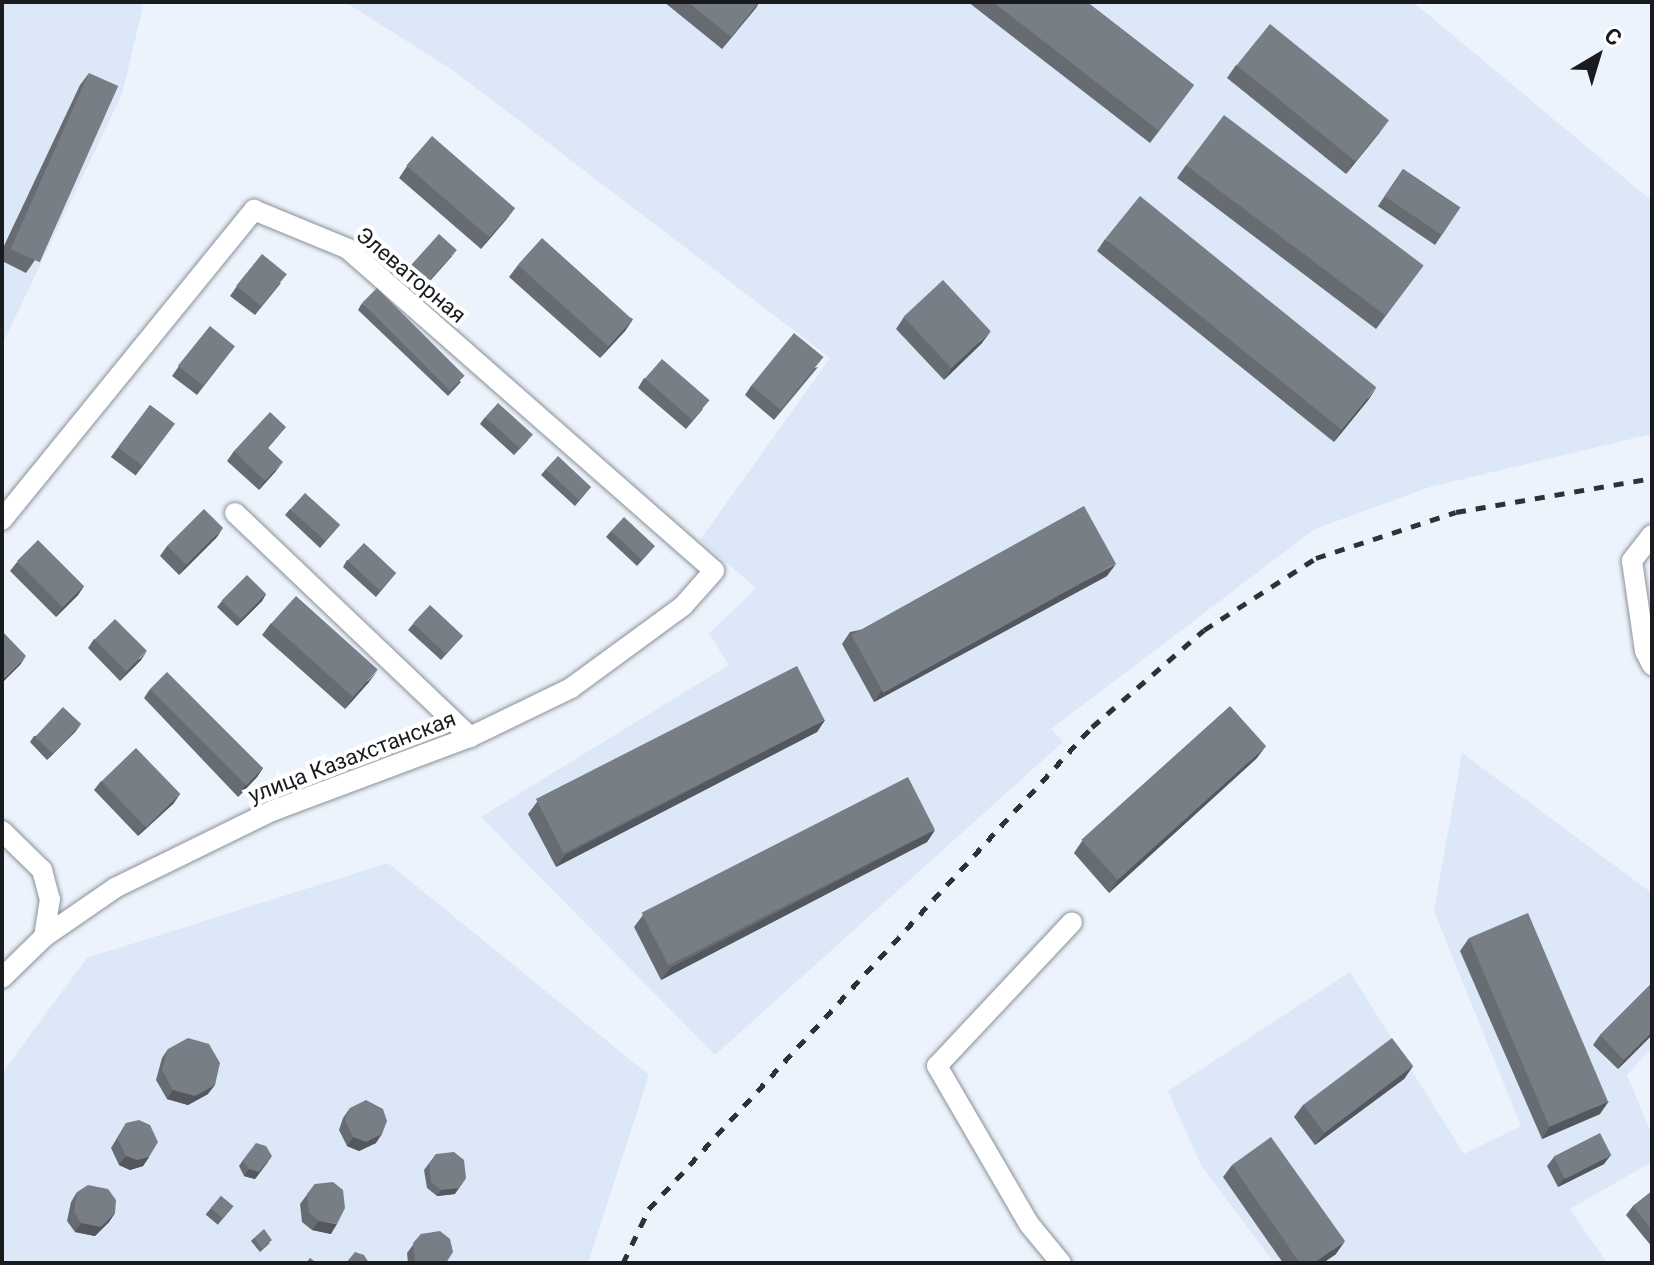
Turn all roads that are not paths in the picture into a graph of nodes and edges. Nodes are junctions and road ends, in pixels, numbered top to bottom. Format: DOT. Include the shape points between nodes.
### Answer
graph roads {
  1 [pos="235,513"];
  2 [pos="2,520"];
  3 [pos="1652,535"];
  4 [pos="714,571"];
  5 [pos="1652,665"];
  6 [pos="470,737"];
  7 [pos="2,831"];
  8 [pos="1072,922"];
  9 [pos="44,937"];
  10 [pos="2,978"];
  11 [pos="1061,1263"];
  1 -- 6 [label="street"];
  2 -- 4 [label="street, Элеваторная" via="254,210 348,249"];
  3 -- 5 [label="street" via="1632,561 1645,651"];
  4 -- 6 [label="street, улица Казахстанская" via="683,606 571,688"];
  6 -- 9 [label="street, улица Казахстанская" via="272,811 115,888"];
  7 -- 9 [label="street" via="42,870 50,899"];
  8 -- 11 [label="street" via="937,1066 1029,1224"];
  9 -- 10 [label="street, улица Казахстанская"];
}
